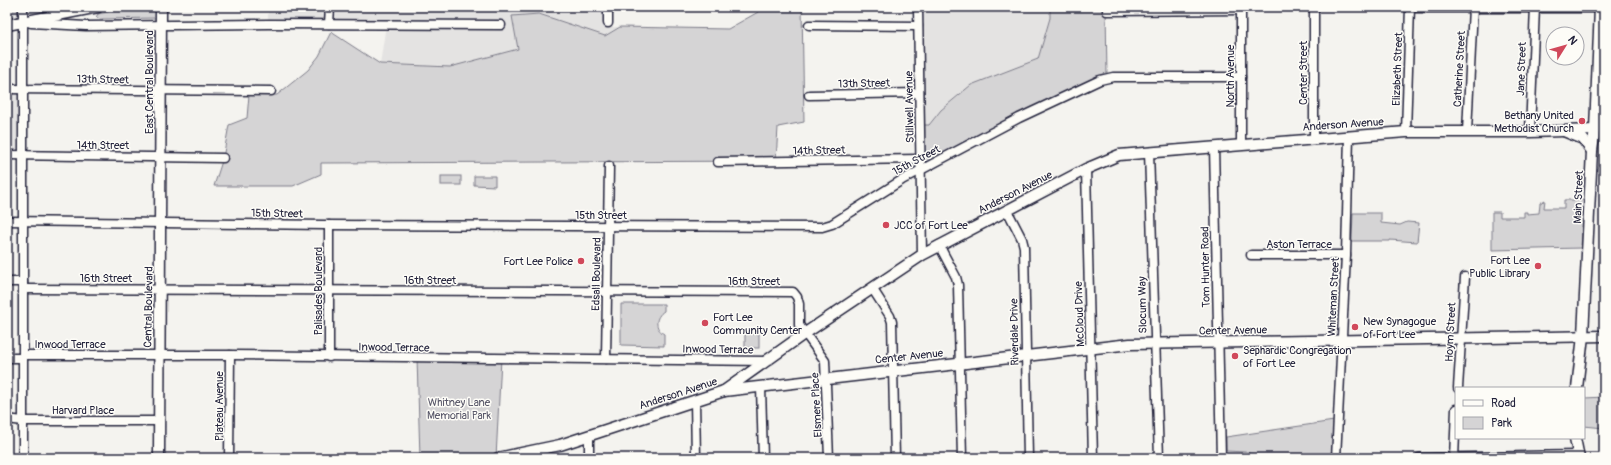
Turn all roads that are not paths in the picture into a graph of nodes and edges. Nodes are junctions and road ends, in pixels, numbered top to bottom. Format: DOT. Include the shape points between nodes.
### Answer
graph roads {
  1 [pos="23,7"];
  2 [pos="98,7"];
  3 [pos="161,7"];
  4 [pos="330,7"];
  5 [pos="608,7"];
  6 [pos="918,7"];
  7 [pos="1314,7"];
  8 [pos="1600,7"];
  9 [pos="1241,8"];
  10 [pos="1410,8"];
  11 [pos="1473,8"];
  12 [pos="1535,8"];
  13 [pos="1107,11"];
  14 [pos="7,21"];
  15 [pos="23,22"];
  16 [pos="608,23"];
  17 [pos="161,24"];
  18 [pos="330,24"];
  19 [pos="500,25"];
  20 [pos="809,25"];
  21 [pos="7,26"];
  22 [pos="918,26"];
  23 [pos="1601,76"];
  24 [pos="1241,77"];
  25 [pos="7,89"];
  26 [pos="23,89"];
  27 [pos="160,91"];
  28 [pos="271,91"];
  29 [pos="919,93"];
  30 [pos="809,95"];
  31 [pos="1596,130"];
  32 [pos="1562,131"];
  33 [pos="1406,132"];
  34 [pos="1467,132"];
  35 [pos="1530,132"];
  36 [pos="1349,136"];
  37 [pos="1314,138"];
  38 [pos="1241,144"];
  39 [pos="1214,147"];
  40 [pos="1592,151"];
  41 [pos="1149,152"];
  42 [pos="24,155"];
  43 [pos="7,156"];
  44 [pos="161,156"];
  45 [pos="223,158"];
  46 [pos="920,159"];
  47 [pos="718,162"];
  48 [pos="609,166"];
  49 [pos="1086,169"];
  50 [pos="921,170"];
  51 [pos="1007,210"];
  52 [pos="7,221"];
  53 [pos="22,221"];
  54 [pos="161,222"];
  55 [pos="329,225"];
  56 [pos="608,226"];
  57 [pos="939,245"];
  58 [pos="922,255"];
  59 [pos="1251,255"];
  60 [pos="1346,255"];
  61 [pos="1465,277"];
  62 [pos="7,282"];
  63 [pos="23,286"];
  64 [pos="161,288"];
  65 [pos="872,288"];
  66 [pos="329,291"];
  67 [pos="607,293"];
  68 [pos="804,334"];
  69 [pos="1583,336"];
  70 [pos="1604,336"];
  71 [pos="1460,338"];
  72 [pos="1342,340"];
  73 [pos="1219,341"];
  74 [pos="1154,344"];
  75 [pos="1091,348"];
  76 [pos="160,355"];
  77 [pos="230,355"];
  78 [pos="1026,355"];
  79 [pos="23,357"];
  80 [pos="329,357"];
  81 [pos="7,358"];
  82 [pos="606,359"];
  83 [pos="766,361"];
  84 [pos="825,361"];
  85 [pos="960,363"];
  86 [pos="894,370"];
  87 [pos="864,373"];
  88 [pos="826,380"];
  89 [pos="761,387"];
  90 [pos="1458,387"];
  91 [pos="1577,387"];
  92 [pos="724,391"];
  93 [pos="695,400"];
  94 [pos="7,419"];
  95 [pos="23,421"];
  96 [pos="159,421"];
  97 [pos="1455,434"];
  98 [pos="589,436"];
  99 [pos="1575,439"];
  100 [pos="1579,457"];
  101 [pos="23,458"];
  102 [pos="159,458"];
  103 [pos="230,458"];
  104 [pos="498,458"];
  105 [pos="589,458"];
  106 [pos="696,458"];
  107 [pos="763,458"];
  108 [pos="829,458"];
  109 [pos="895,458"];
  110 [pos="962,458"];
  111 [pos="1028,458"];
  112 [pos="1093,458"];
  113 [pos="1159,458"];
  114 [pos="1221,458"];
  115 [pos="1336,458"];
  116 [pos="1419,458"];
  117 [pos="1454,458"];
  1 -- 15 [label="street"];
  2 -- 15 [label="main road"];
  3 -- 17 [label="main road, East Central Boulevard"];
  4 -- 18 [label="street"];
  5 -- 16 [label="street"];
  6 -- 22 [label="street, Stillwell Avenue"];
  7 -- 37 [label="street, Center Street"];
  8 -- 12 [label="street"];
  8 -- 23 [label="main road, Main Street"];
  9 -- 13 [label="street"];
  9 -- 24 [label="street, North Avenue"];
  10 -- 11 [label="street"];
  10 -- 33 [label="street, Elizabeth Street"];
  11 -- 12 [label="street"];
  11 -- 34 [label="street, Catherine Street"];
  12 -- 35 [label="street, Jane Street"];
  14 -- 15 [label="street"];
  15 -- 17 [label="street" via="86,26"];
  15 -- 21 [label="main road"];
  15 -- 26 [label="street"];
  17 -- 18 [label="street"];
  17 -- 27 [label="main road, East Central Boulevard"];
  18 -- 19 [label="street"];
  20 -- 22 [label="street"];
  22 -- 29 [label="street, Stillwell Avenue"];
  23 -- 31 [label="main road, Main Street"];
  24 -- 38 [label="street, North Avenue"];
  24 -- 50 [label="street, 15th Street" via="1113,77 1100,80 1019,118"];
  25 -- 26 [label="street, 13th Street"];
  26 -- 27 [label="street, 13th Street"];
  26 -- 42 [label="street"];
  27 -- 28 [label="street, 13th Street"];
  27 -- 44 [label="main road, East Central Boulevard"];
  29 -- 30 [label="street, 13th Street"];
  29 -- 46 [label="street, Stillwell Avenue"];
  31 -- 32 [label="main road, Anderson Avenue"];
  31 -- 40 [label="main road, Main Street"];
  32 -- 35 [label="main road, Anderson Avenue"];
  32 -- 40 [label="main road" via="1583,139"];
  33 -- 34 [label="main road, Anderson Avenue"];
  33 -- 36 [label="main road, Anderson Avenue"];
  34 -- 35 [label="main road, Anderson Avenue"];
  36 -- 37 [label="main road, Anderson Avenue"];
  36 -- 60 [label="street, Whiteman Street"];
  37 -- 38 [label="main road, Anderson Avenue"];
  38 -- 39 [label="main road, Anderson Avenue"];
  39 -- 41 [label="main road, Anderson Avenue"];
  39 -- 73 [label="street, Tom Hunter Road"];
  40 -- 69 [label="main road, Main Street"];
  41 -- 49 [label="main road, Anderson Avenue" via="1119,155"];
  41 -- 74 [label="street, Slocum Way"];
  42 -- 43 [label="street, 14th Street"];
  42 -- 44 [label="street, 14th Street"];
  42 -- 53 [label="street"];
  44 -- 45 [label="street, 14th Street"];
  44 -- 54 [label="main road, Central Boulevard"];
  46 -- 47 [label="street, 14th Street"];
  46 -- 50 [label="street, Stillwell Avenue"];
  48 -- 56 [label="street, Edsall Boulevard"];
  49 -- 51 [label="main road, Anderson Avenue"];
  49 -- 75 [label="street, McCloud Drive"];
  50 -- 56 [label="street, 15th Street" via="884,190 832,224 822,227"];
  50 -- 58 [label="street, Stillwell Avenue"];
  51 -- 57 [label="main road, Anderson Avenue"];
  51 -- 78 [label="street, Riverdale Drive" via="1024,247"];
  52 -- 53 [label="street, 15th Street"];
  53 -- 54 [label="street, 15th Street"];
  53 -- 63 [label="street"];
  54 -- 55 [label="street, 15th Street"];
  54 -- 64 [label="main road, Central Boulevard"];
  55 -- 56 [label="street, 15th Street"];
  55 -- 66 [label="street, Palisades Boulevard"];
  56 -- 67 [label="street, Edsall Boulevard"];
  57 -- 58 [label="main road, Anderson Avenue"];
  57 -- 85 [label="street" via="958,285"];
  58 -- 65 [label="main road, Anderson Avenue"];
  59 -- 60 [label="street, Aston Terrace"];
  60 -- 72 [label="street, Whiteman Street"];
  61 -- 71 [label="street, Hoym Street"];
  62 -- 63 [label="street, 16th Street"];
  63 -- 64 [label="street, 16th Street"];
  63 -- 79 [label="street"];
  64 -- 66 [label="street, 16th Street"];
  64 -- 76 [label="main road, Central Boulevard"];
  65 -- 68 [label="main road, Anderson Avenue"];
  65 -- 86 [label="street" via="892,322"];
  66 -- 67 [label="street, 16th Street"];
  66 -- 80 [label="street, Palisades Boulevard"];
  67 -- 68 [label="street, 16th Street" via="793,292 797,297 799,325"];
  67 -- 82 [label="street, Edsall Boulevard"];
  68 -- 83 [label="main road, Anderson Avenue"];
  68 -- 84 [label="street, Elsmere Place"];
  69 -- 70 [label="main road, Center Avenue"];
  69 -- 71 [label="main road, Center Avenue"];
  69 -- 91 [label="main road, Main Street"];
  71 -- 72 [label="main road, Center Avenue"];
  71 -- 90 [label="street, Hoym Street"];
  72 -- 73 [label="main road, Center Avenue"];
  72 -- 115 [label="street, Whiteman Street"];
  73 -- 74 [label="main road, Center Avenue"];
  73 -- 114 [label="street, Tom Hunter Road"];
  74 -- 75 [label="main road, Center Avenue"];
  74 -- 113 [label="street, Slocum Way"];
  75 -- 78 [label="main road, Center Avenue"];
  75 -- 112 [label="street, McCloud Drive"];
  76 -- 77 [label="street, Inwood Terrace"];
  76 -- 79 [label="street, Inwood Terrace"];
  76 -- 96 [label="main road, Central Boulevard"];
  77 -- 80 [label="street, Inwood Terrace"];
  77 -- 103 [label="street, Plateau Avenue"];
  78 -- 85 [label="main road, Center Avenue"];
  78 -- 111 [label="street, Riverdale Drive"];
  79 -- 81 [label="street, Inwood Terrace"];
  79 -- 95 [label="street"];
  80 -- 82 [label="street, Inwood Terrace"];
  82 -- 83 [label="street, Inwood Terrace"];
  83 -- 92 [label="main road, Anderson Avenue"];
  84 -- 87 [label="street, Center Avenue" via="829,371 834,373"];
  84 -- 88 [label="street, Elsmere Place"];
  85 -- 86 [label="main road, Center Avenue"];
  85 -- 110 [label="street"];
  86 -- 87 [label="main road, Center Avenue"];
  86 -- 109 [label="street"];
  87 -- 88 [label="main road, Center Avenue"];
  88 -- 89 [label="main road, Center Avenue"];
  88 -- 108 [label="street, Elsmere Place"];
  89 -- 92 [label="main road, Center Avenue"];
  89 -- 107 [label="street"];
  92 -- 93 [label="main road, Anderson Avenue"];
  93 -- 98 [label="main road, Anderson Avenue"];
  93 -- 106 [label="street"];
  94 -- 95 [label="street, Harvard Place"];
  95 -- 96 [label="street, Harvard Place"];
  95 -- 101 [label="street"];
  96 -- 102 [label="main road, Central Boulevard"];
  97 -- 117 [label="street"];
  98 -- 104 [label="main road, Anderson Avenue"];
  98 -- 105 [label="street"];
  99 -- 100 [label="main road"];
  100 -- 117 [label="street"];
  116 -- 117 [label="street"];
}
